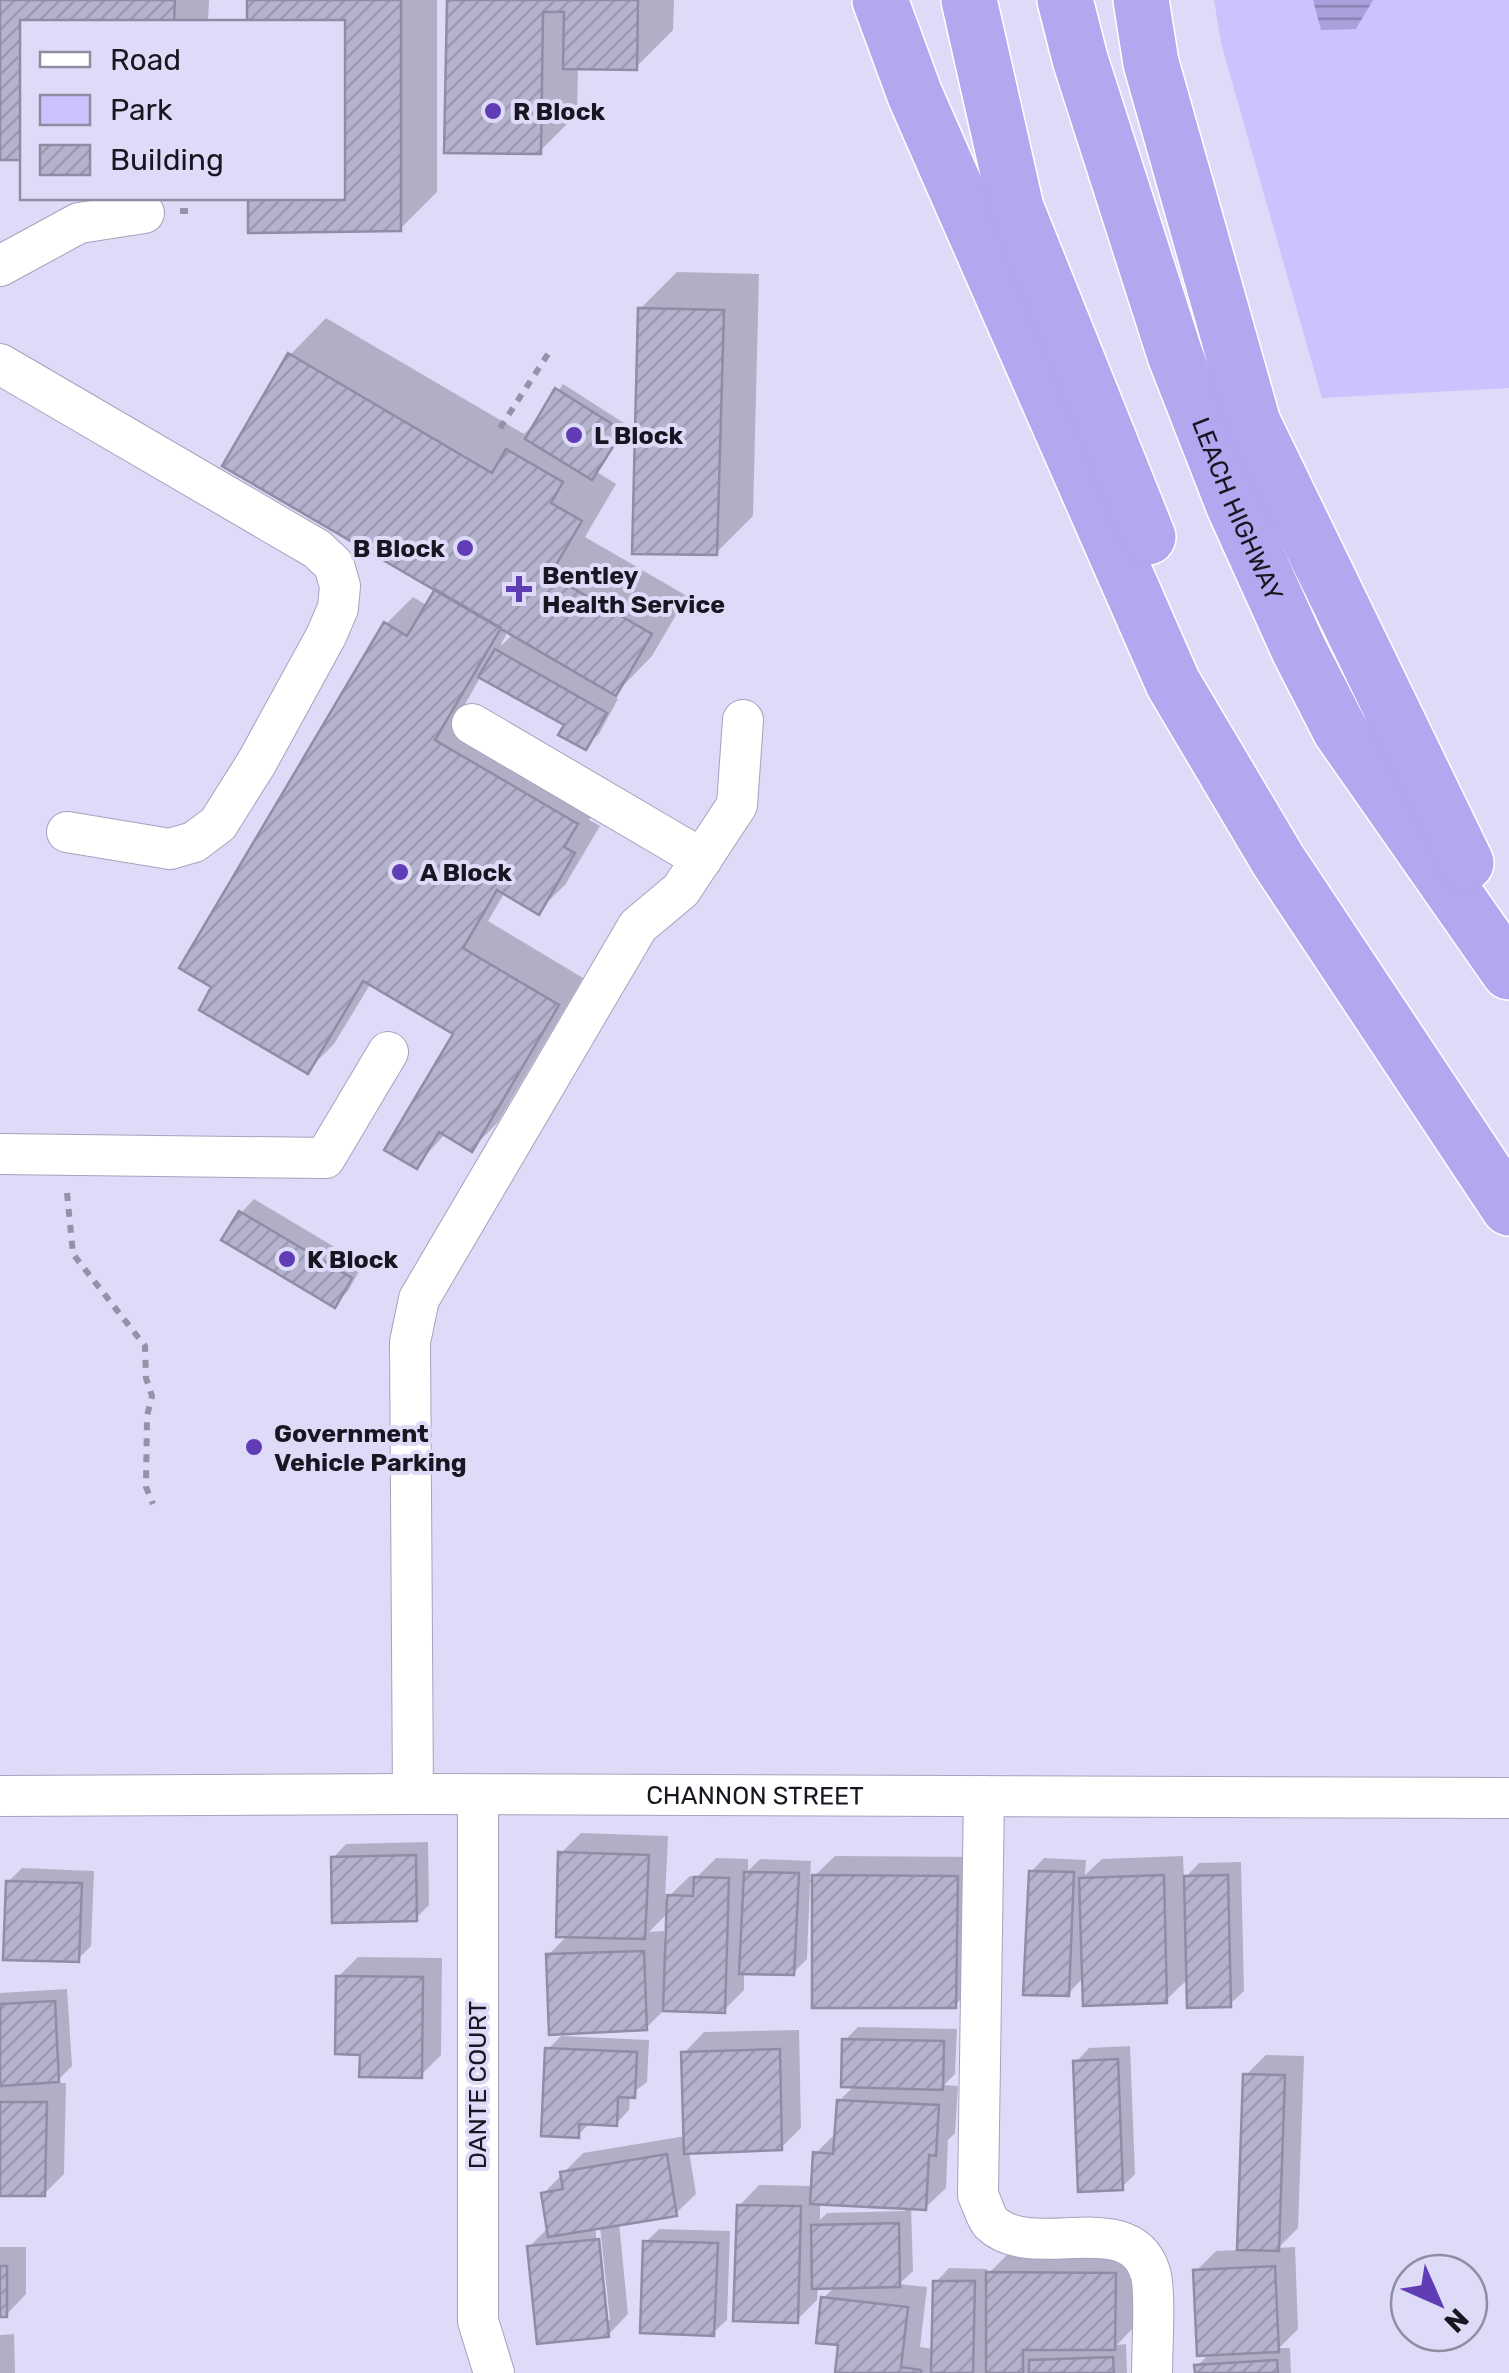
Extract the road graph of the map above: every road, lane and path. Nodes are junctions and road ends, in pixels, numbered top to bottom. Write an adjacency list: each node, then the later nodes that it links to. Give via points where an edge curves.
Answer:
1 (880, 0): 14 (highway, via 915,95 1173,683)
2 (968, 0): 14 (highway, via 1016,208)
3 (1065, 0): 16 (highway, LEACH HIGHWAY, via 1175,355 1298,650 1340,730)
4 (1141, 0): 15 (highway, via 1150,63 1252,422)
5 (144, 213): 6 (street, via 79,223)
6 (0, 266)
7 (548, 354): 9 (path)
8 (0, 364): 12 (street, via 317,549 334,565 340,586 326,636 218,824 170,849)
9 (500, 428)
10 (742, 720): 13 (street, via 737,805)
11 (472, 724): 13 (street)
12 (67, 832)
13 (702, 859): 22 (street, via 681,890 638,926 419,1299 410,1342)
14 (1278, 860): 20 (highway)
15 (1509, 953)
16 (1509, 972)
17 (388, 1052): 19 (street, via 325,1158)
18 (0, 1154): 19 (street)
19 (64, 1155): 21 (path, via 72,1254 145,1346 152,1396 146,1487)
20 (1509, 1208)
21 (153, 1504)
22 (413, 1794): 23 (street, CHANNON STREET); 24 (street, CHANNON STREET)
23 (478, 1795): 25 (street, CHANNON STREET); 27 (street, DANTE COURT, via 478,2321)
24 (0, 1796)
25 (984, 1796): 26 (street, CHANNON STREET); 28 (street, via 978,2195 989,2221 1014,2238 1113,2238 1138,2250 1151,2273)
26 (1509, 1798)
27 (494, 2373)
28 (1152, 2373)

